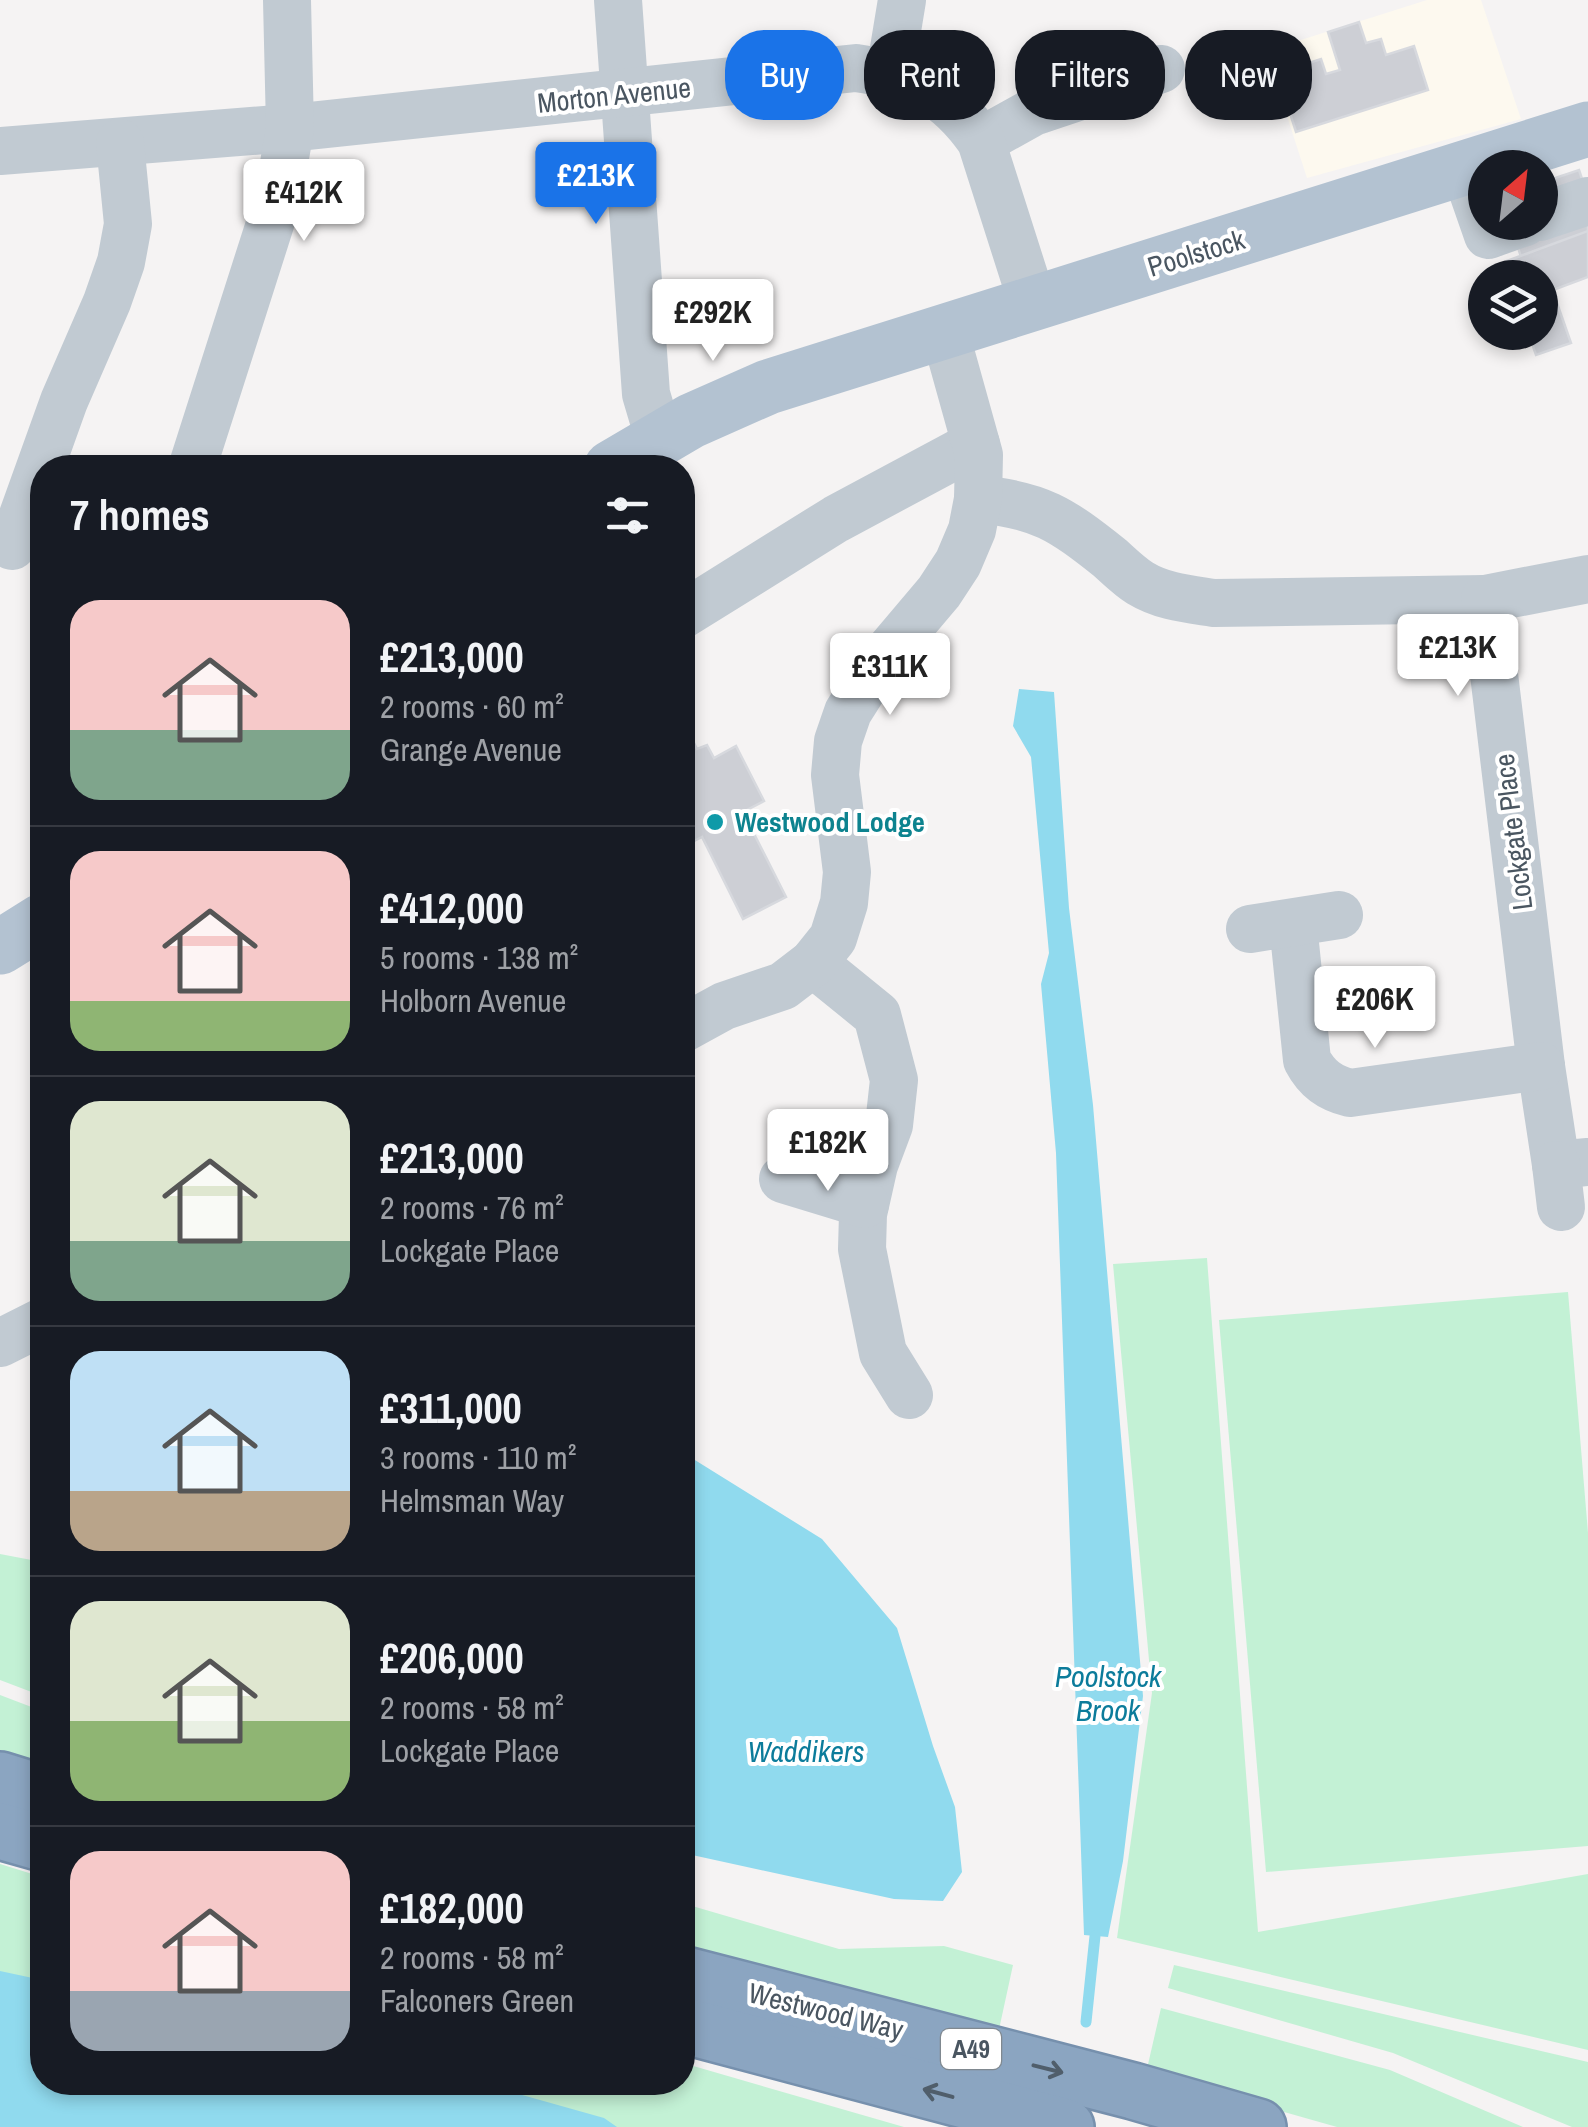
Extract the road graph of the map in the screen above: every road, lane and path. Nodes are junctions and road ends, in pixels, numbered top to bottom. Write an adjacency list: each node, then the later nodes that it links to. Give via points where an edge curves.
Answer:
1 (287, 0): 9 (street)
2 (618, 0): 6 (street)
3 (902, 0): 4 (street)
4 (897, 30)
5 (864, 69): 6 (street, Morton Avenue)
6 (626, 94): 9 (street, Morton Avenue); 20 (street, via 646,394)
7 (967, 120): 11 (street, Morton Avenue)
8 (1018, 120): 11 (street)
9 (290, 128): 12 (street, Morton Avenue); 23 (street, via 278,199)
10 (1588, 130): 14 (main road, Poolstock)
11 (982, 141): 18 (street, Morton Avenue)
12 (120, 143): 13 (street, Morton Avenue); 22 (street, via 128,224 121,262)
13 (0, 152)
14 (1466, 169): 15 (street); 18 (main road, Poolstock)
15 (1468, 175)
16 (1588, 201): 17 (street)
17 (1558, 212)
18 (1033, 304): 19 (main road, Poolstock)
19 (945, 333): 20 (main road, Poolstock, via 804,375); 21 (street)
20 (659, 438): 24 (main road, Poolstock)
21 (976, 444): 26 (street); 30 (street, via 836,519)
22 (45, 455)
23 (196, 455)
24 (631, 455)
25 (30, 496): 27 (street)
26 (978, 499): 29 (street, via 1044,512 1139,582 1170,596 1214,603); 34 (street, via 958,562 848,712 835,775 847,872 844,904 833,938)
27 (12, 546)
28 (1588, 579): 29 (street)
29 (1485, 599): 36 (street, Lockgate Place)
30 (695, 607)
31 (1339, 915): 36 (street, via 1272,926 1314,1074 1350,1094)
32 (30, 928): 33 (main road)
33 (0, 947)
34 (813, 963): 35 (street, via 783,986); 39 (street, via 877,1015 894,1080 889,1125)
35 (695, 1022)
36 (1541, 1066): 37 (street, Lockgate Place)
37 (1568, 1178)
38 (783, 1179): 39 (street)
39 (865, 1204): 42 (street, via 862,1249 875,1358)
40 (30, 1328): 41 (street)
41 (0, 1343)
42 (909, 1395)
43 (0, 1780): 44 (highway)
44 (30, 1789)
45 (0, 1831): 46 (highway)
46 (30, 1840)
47 (695, 1977): 50 (highway, Westwood Way / A49, one-way to 50)
48 (695, 2027): 49 (highway, Westwood Way / A49, one-way to 48)
49 (1066, 2127)
50 (1258, 2127)

